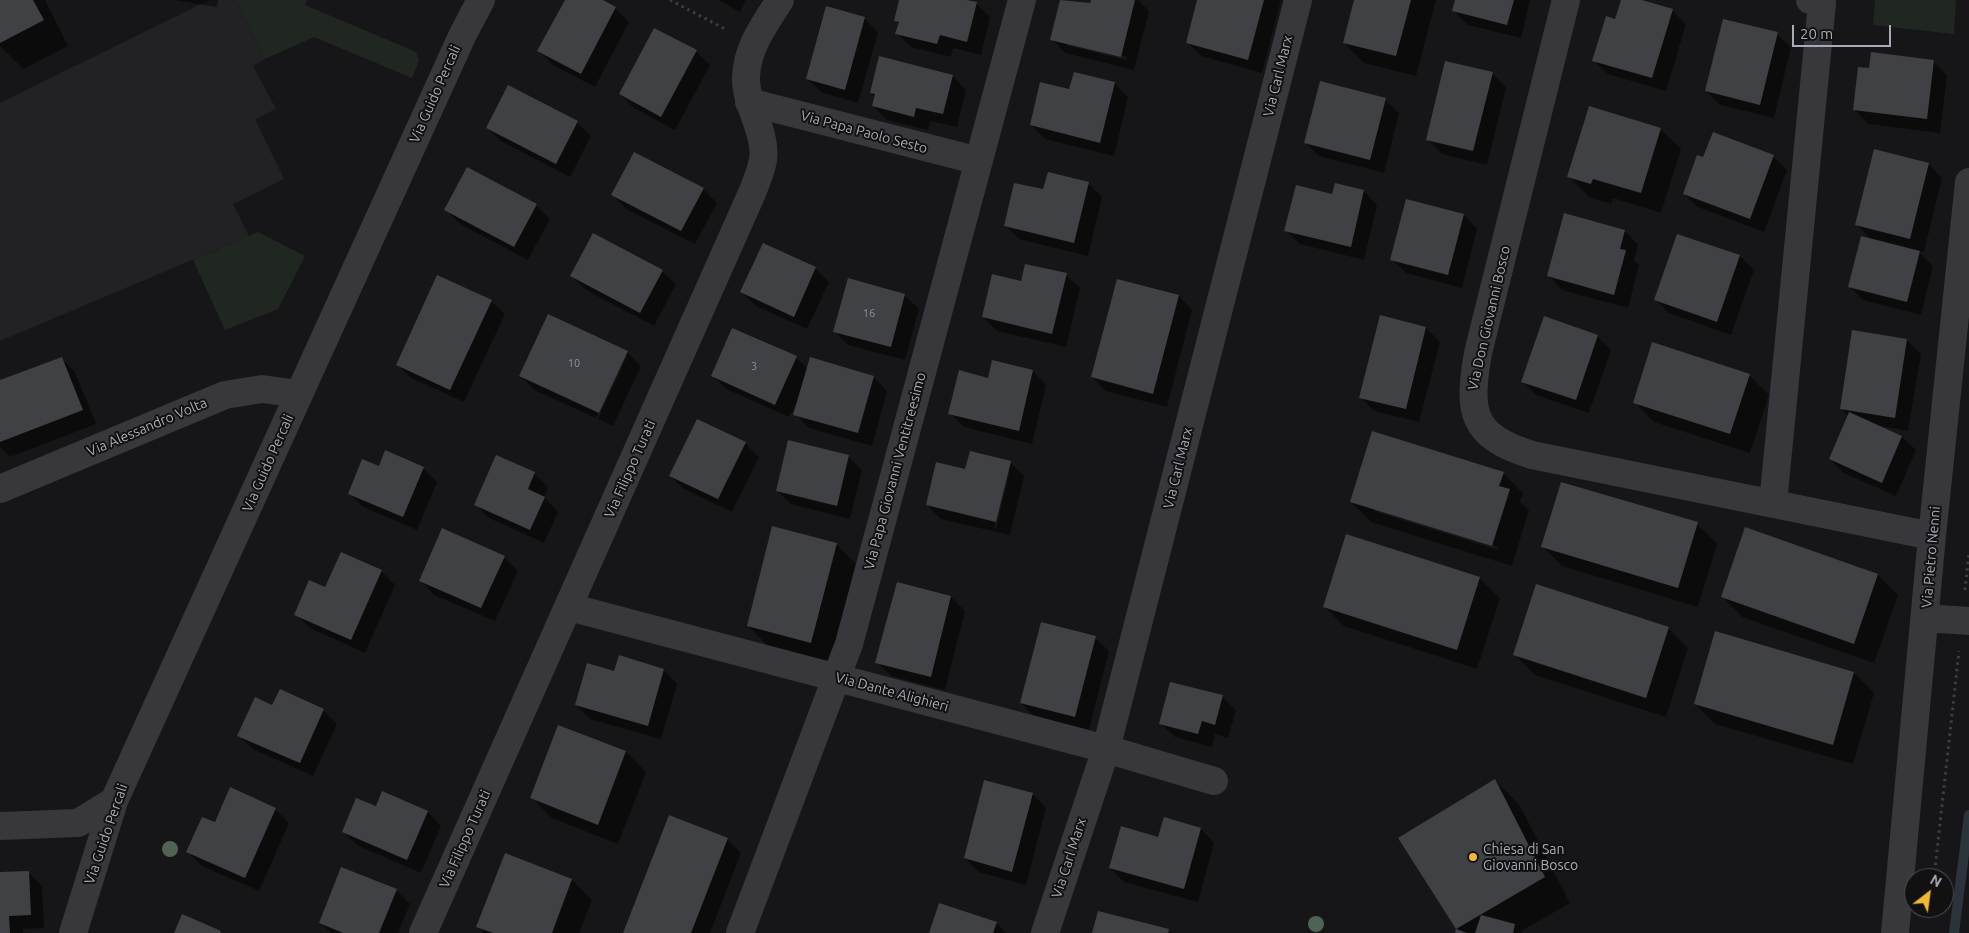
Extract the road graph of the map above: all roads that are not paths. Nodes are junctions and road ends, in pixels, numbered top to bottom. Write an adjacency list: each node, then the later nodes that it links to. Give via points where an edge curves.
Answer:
1 (481, 0): 10 (street, Via Guido Percali, via 462,34)
2 (780, 0): 7 (street, Via Filippo Turati, via 749,54 746,78)
3 (1022, 0): 8 (street, Via Papa Giovanni Ventitreesimo)
4 (1298, 0): 18 (street, Via Carl Marx)
5 (1566, 0): 12 (street, Via Don Giovanni Bosco, via 1478,353 1473,410 1488,432 1513,449)
6 (1810, 0): 12 (street, via 1822,3)
7 (749, 102): 8 (street, Via Papa Paolo Sesto); 14 (street, Via Filippo Turati, via 762,140 763,159 752,193)
8 (979, 162): 17 (street, Via Papa Giovanni Ventitreesimo, via 849,644)
9 (1969, 182): 13 (street, Via Pietro Nenni)
10 (299, 394): 11 (street, Via Alessandro Volta, via 262,389 224,394); 20 (street, Via Guido Percali)
11 (0, 489)
12 (1773, 503): 13 (street, Via Don Giovanni Bosco)
13 (1932, 536): 15 (street, Via Pietro Nenni)
14 (569, 607): 17 (street, Via Dante Alighieri); 23 (street, Via Filippo Turati)
15 (1925, 618): 16 (street); 26 (street, Via Pietro Nenni)
16 (1966, 621)
17 (837, 677): 18 (street, Via Dante Alighieri); 24 (street, Via Papa Giovanni Ventitreesimo)
18 (1106, 749): 19 (street, Via Dante Alighieri); 25 (street, Via Carl Marx)
19 (1214, 781)
20 (114, 801): 21 (street, via 78,823); 22 (street, Via Guido Percali)
21 (0, 826)
22 (73, 933)
23 (423, 933)
24 (740, 933)
25 (1045, 933)
26 (1895, 933)

